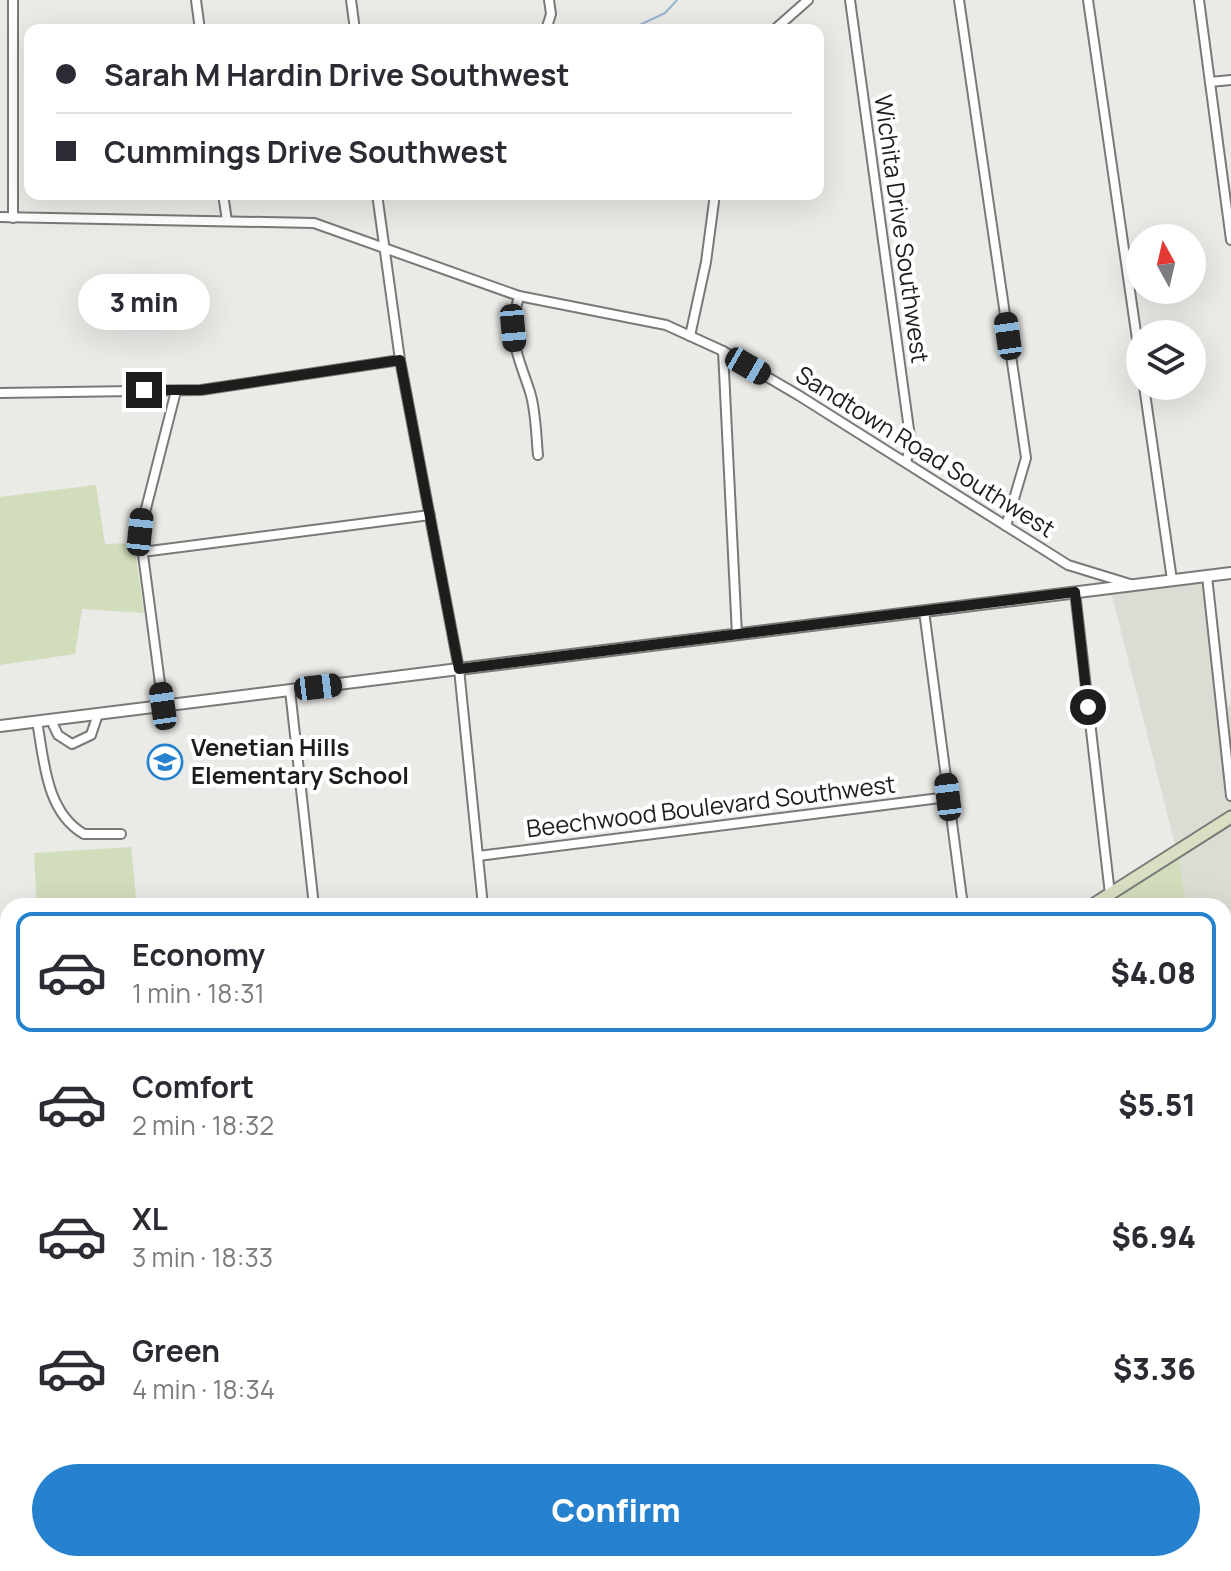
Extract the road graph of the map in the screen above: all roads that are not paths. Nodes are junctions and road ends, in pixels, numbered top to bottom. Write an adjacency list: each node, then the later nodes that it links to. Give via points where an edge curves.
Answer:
1 (13, 0): 20 (street)
2 (196, 0): 10 (street)
3 (351, 0): 11 (street)
4 (549, 0): 12 (street)
5 (808, 0): 13 (street)
6 (850, 0): 33 (street, Wichita Drive Southwest, via 911,444)
7 (959, 0): 35 (street, via 1026,458)
8 (1088, 0): 25 (street)
9 (1199, 0): 15 (street)
10 (199, 24)
11 (354, 24)
12 (548, 24)
13 (781, 24)
14 (1231, 80): 15 (street)
15 (1210, 82): 22 (street)
16 (224, 200): 21 (street)
17 (378, 200): 23 (street)
18 (714, 200): 26 (street)
19 (0, 217): 20 (street, Sandtown Road Southwest)
20 (13, 218): 21 (street, Sandtown Road Southwest)
21 (227, 221): 23 (street, Sandtown Road Southwest, via 314,223)
22 (1231, 240)
23 (384, 246): 24 (street, Sandtown Road Southwest); 28 (street)
24 (519, 296): 26 (street, Sandtown Road Southwest, via 645,319); 32 (street, via 513,318 515,354 531,395)
25 (1134, 320)
26 (690, 336): 27 (street, Sandtown Road Southwest)
27 (723, 351): 33 (street, Sandtown Road Southwest); 43 (street)
28 (400, 360): 29 (street); 34 (street)
29 (176, 391): 30 (street); 36 (street, via 142,513)
30 (0, 393)
31 (1146, 400): 39 (street)
32 (538, 455)
33 (906, 462): 35 (street, Sandtown Road Southwest)
34 (430, 515): 36 (street); 44 (street)
35 (1006, 526): 40 (street, Sandtown Road Southwest, via 1068,565)
36 (142, 552): 46 (street)
37 (1231, 573): 38 (street)
38 (1207, 576): 39 (street); 51 (street)
39 (1172, 580): 40 (street)
40 (1134, 585): 41 (street)
41 (1075, 592): 42 (street); 56 (street)
42 (924, 611): 43 (street); 52 (street)
43 (737, 635): 44 (street)
44 (459, 669): 45 (street); 55 (street)
45 (290, 690): 46 (street); 57 (street)
46 (163, 706): 47 (street)
47 (98, 714): 48 (street); 48 (street, via 91,735 72,744 58,735)
48 (51, 720): 49 (street)
49 (37, 721): 50 (street); 54 (street, via 60,813 84,834)
50 (0, 726)
51 (1231, 796)
52 (948, 797): 55 (street, Beechwood Boulevard Southwest); 59 (street)
53 (1231, 817): 56 (main road)
54 (121, 834)
55 (478, 856): 58 (street)
56 (1110, 894): 60 (main road)
57 (313, 898)
58 (482, 898)
59 (962, 898)
60 (1104, 898)

